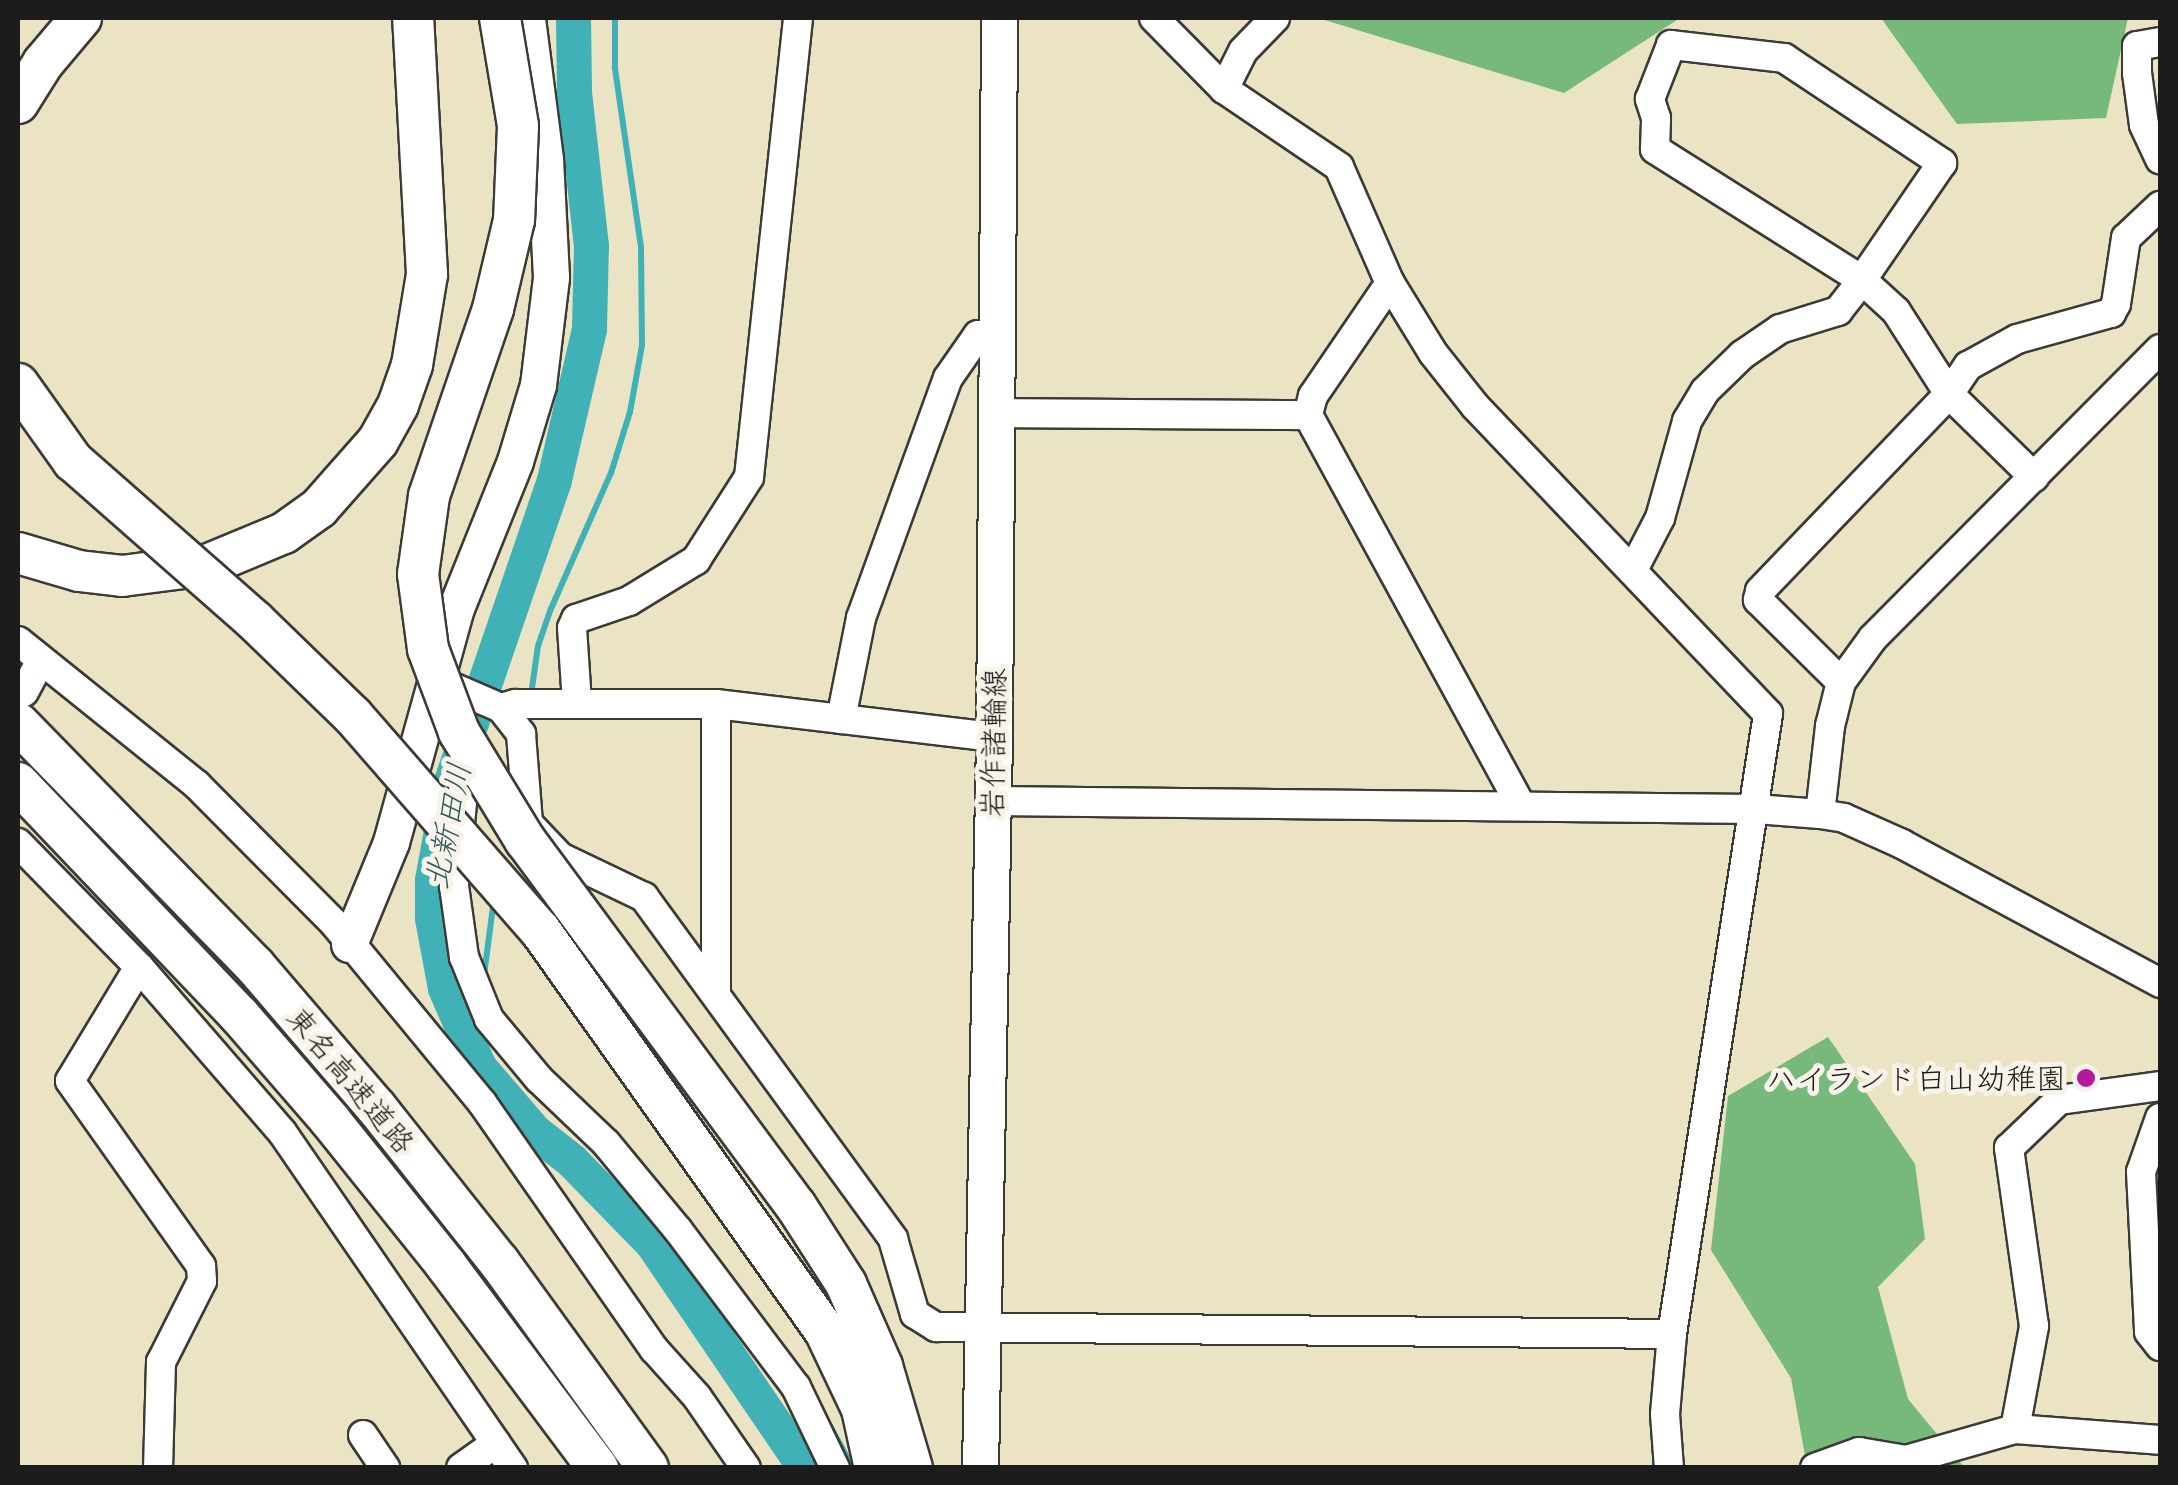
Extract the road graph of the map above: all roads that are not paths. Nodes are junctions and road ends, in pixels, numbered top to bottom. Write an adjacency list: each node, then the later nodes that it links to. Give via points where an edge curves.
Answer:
1 (81, 18): 11 (highway)
2 (413, 18): 23 (highway, via 427,274 412,365 378,441 319,508 284,533 220,560 122,576 79,572)
3 (500, 18): 63 (highway, bridge, via 518,126 514,220 493,309 429,496 418,574 428,648 459,732 525,840 830,1257 882,1366)
4 (527, 18): 27 (main road, via 544,159 548,329 515,461)
5 (798, 18): 30 (street, via 749,477 696,560 630,601 576,619)
6 (999, 18): 16 (main road, 岩作諸輪線)
7 (1154, 18): 10 (street)
8 (1274, 18): 10 (street, via 1243,51)
9 (2160, 42): 12 (street, via 2138,46 2137,73 2144,125)
10 (1224, 90): 15 (street, via 1338,167)
11 (18, 103)
12 (2160, 160)
13 (2160, 206): 19 (street, via 2126,238 2111,313 2018,340 1968,366)
14 (1862, 280): 14 (street, via 1655,149 1650,98 1671,44 1784,58 1942,163); 19 (street, via 1896,311); 24 (street, via 1838,311 1780,329 1705,390 1686,422 1660,518)
15 (1390, 284): 21 (street, via 1313,396); 24 (street, via 1475,406)
16 (998, 335): 20 (main road, 岩作諸輪線); 33 (street, via 978,335 948,378 861,618)
17 (2159, 355): 22 (street)
18 (18, 384): 62 (highway, bridge, via 73,461 353,716 540,930 825,1332 862,1409)
19 (1949, 394): 22 (street); 28 (street, via 1760,591 1758,600)
20 (996, 413): 21 (street); 34 (main road, 岩作諸輪線)
21 (1308, 414): 37 (street)
22 (2034, 477): 28 (street, via 1874,638)
23 (18, 553)
24 (1632, 570): 38 (street, via 1768,714)
25 (18, 640): 26 (street)
26 (41, 660): 32 (street); 41 (street, via 198,784)
27 (434, 679): 29 (street); 41 (main road, via 391,842)
28 (1840, 682): 39 (street)
29 (487, 702): 30 (street); 44 (street, via 521,734 528,823 560,857 644,897); 61 (street, via 454,886 464,956 489,1020 678,1230 796,1386)
30 (577, 703): 31 (street)
31 (716, 704): 33 (street); 44 (street)
32 (21, 708): 59 (highway, 東名高速道路, via 376,1107 500,1262)
33 (842, 719): 34 (street)
34 (994, 737): 36 (main road, 岩作諸輪線)
35 (18, 784): 58 (highway, 東名高速道路, via 330,1120)
36 (992, 801): 37 (street); 47 (main road, 岩作諸輪線)
37 (1521, 806): 38 (street)
38 (1756, 809): 39 (street); 48 (street)
39 (1820, 814): 43 (street, via 1902,844)
40 (18, 843): 42 (street)
41 (349, 944): 60 (street, via 483,1104)
42 (139, 968): 53 (street, via 282,1132); 54 (street, via 70,1081 201,1266 202,1281 161,1362)
43 (2160, 983)
44 (716, 992): 47 (street, via 892,1240 915,1314 936,1326)
45 (2160, 1086): 50 (street, via 2059,1100 2008,1148 2034,1326)
46 (2160, 1118): 49 (street, via 2141,1172 2149,1332)
47 (982, 1330): 48 (street); 64 (main road, 岩作諸輪線)
48 (1672, 1334): 65 (street, via 1664,1414)
49 (2160, 1346)
50 (2015, 1429): 52 (street); 66 (street, via 1906,1460 1860,1452)
51 (363, 1435): 55 (street)
52 (2160, 1440)
53 (496, 1443): 56 (street); 57 (street)
54 (158, 1468)
55 (385, 1468)
56 (461, 1468)
57 (513, 1468)
58 (598, 1468)
59 (648, 1468)
60 (746, 1468)
61 (835, 1468)
62 (875, 1468)
63 (912, 1468)
64 (980, 1468)
65 (1669, 1468)
66 (1815, 1468)

